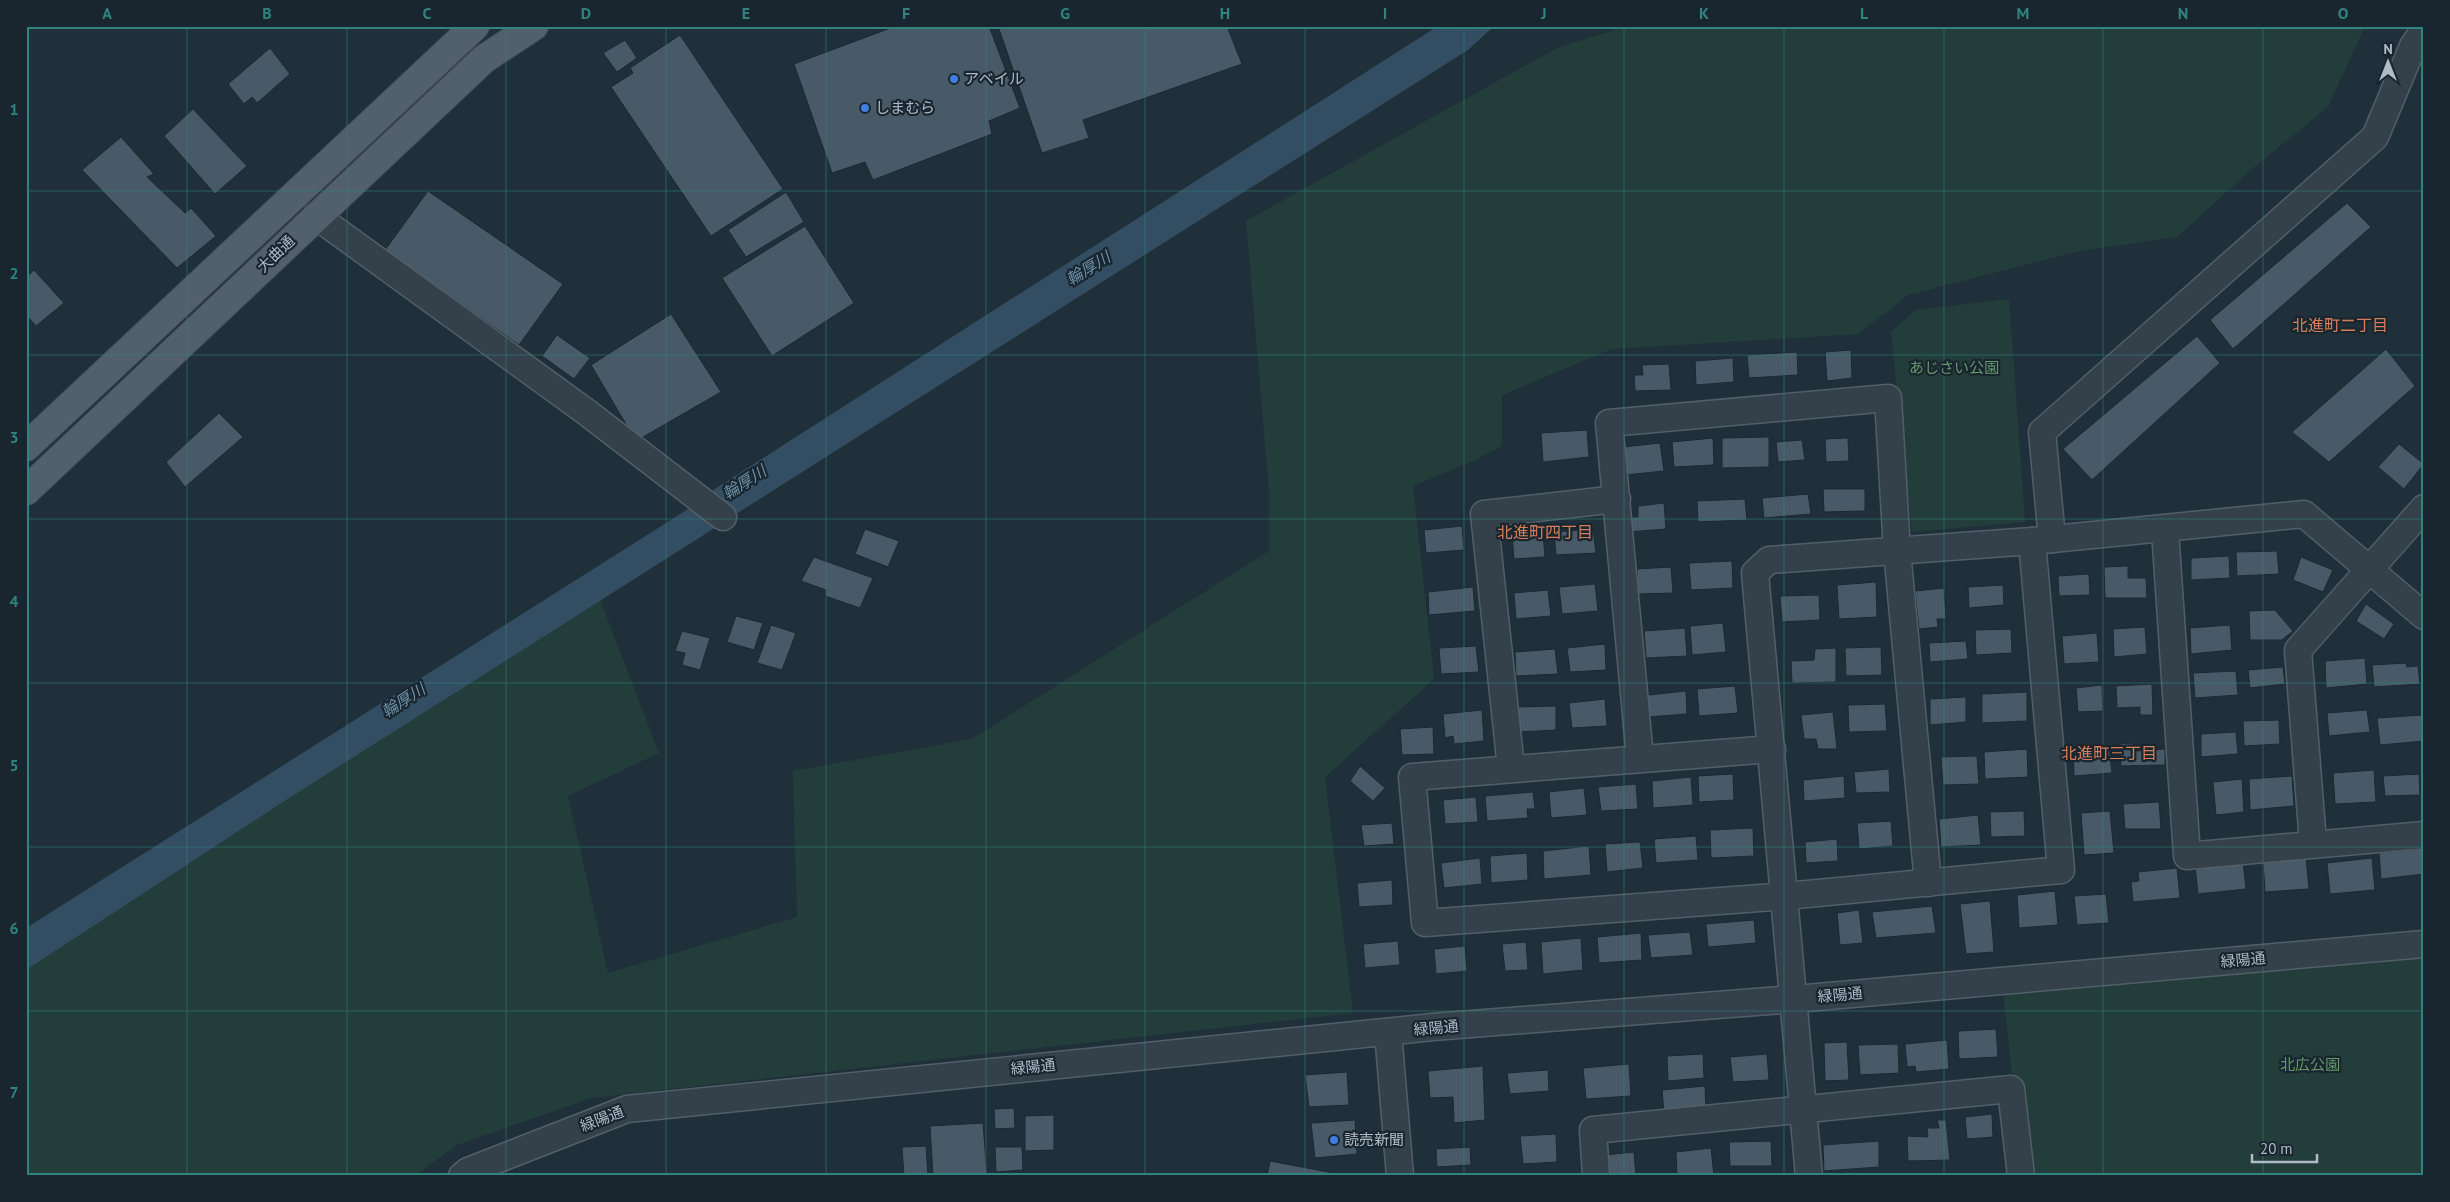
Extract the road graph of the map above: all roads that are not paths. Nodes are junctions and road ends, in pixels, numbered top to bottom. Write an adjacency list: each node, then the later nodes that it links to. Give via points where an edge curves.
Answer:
1 (475, 26): 5 (main road, 大曲通)
2 (534, 26): 4 (main road, 大曲通, via 484,59)
3 (2424, 30): 11 (street, via 2412,46 2375,137 2042,432)
4 (316, 216): 6 (main road, 大曲通); 9 (street, via 585,411)
5 (26, 447)
6 (26, 491)
7 (1617, 500): 12 (street, via 1609,423 1888,398); 16 (street); 17 (street, via 1484,514)
8 (2424, 508): 13 (street)
9 (723, 517)
10 (2165, 530): 11 (street); 13 (street, via 2304,514); 19 (street, via 2187,856)
11 (2042, 540): 12 (street); 20 (street, via 2061,870)
12 (1897, 551): 15 (street, via 1769,560 1755,573); 20 (street)
13 (2368, 569): 14 (street); 19 (street, via 2298,650)
14 (2424, 616)
15 (1772, 749): 16 (street); 21 (street)
16 (1640, 758): 17 (street)
17 (1511, 768): 21 (street, via 1412,777 1425,923)
18 (2424, 835): 19 (street)
19 (2313, 843)
20 (1928, 883): 21 (street)
21 (1786, 896): 23 (street)
22 (2424, 944): 23 (street, 緑陽通)
23 (1795, 999): 24 (street, 緑陽通); 25 (street)
24 (1388, 1032): 26 (street, 緑陽通, via 627,1109); 27 (street)
25 (1803, 1110): 28 (street, via 1593,1130); 29 (street); 30 (street, via 2011,1088)
26 (462, 1176)
27 (1400, 1176)
28 (1596, 1176)
29 (1809, 1176)
30 (2021, 1176)

